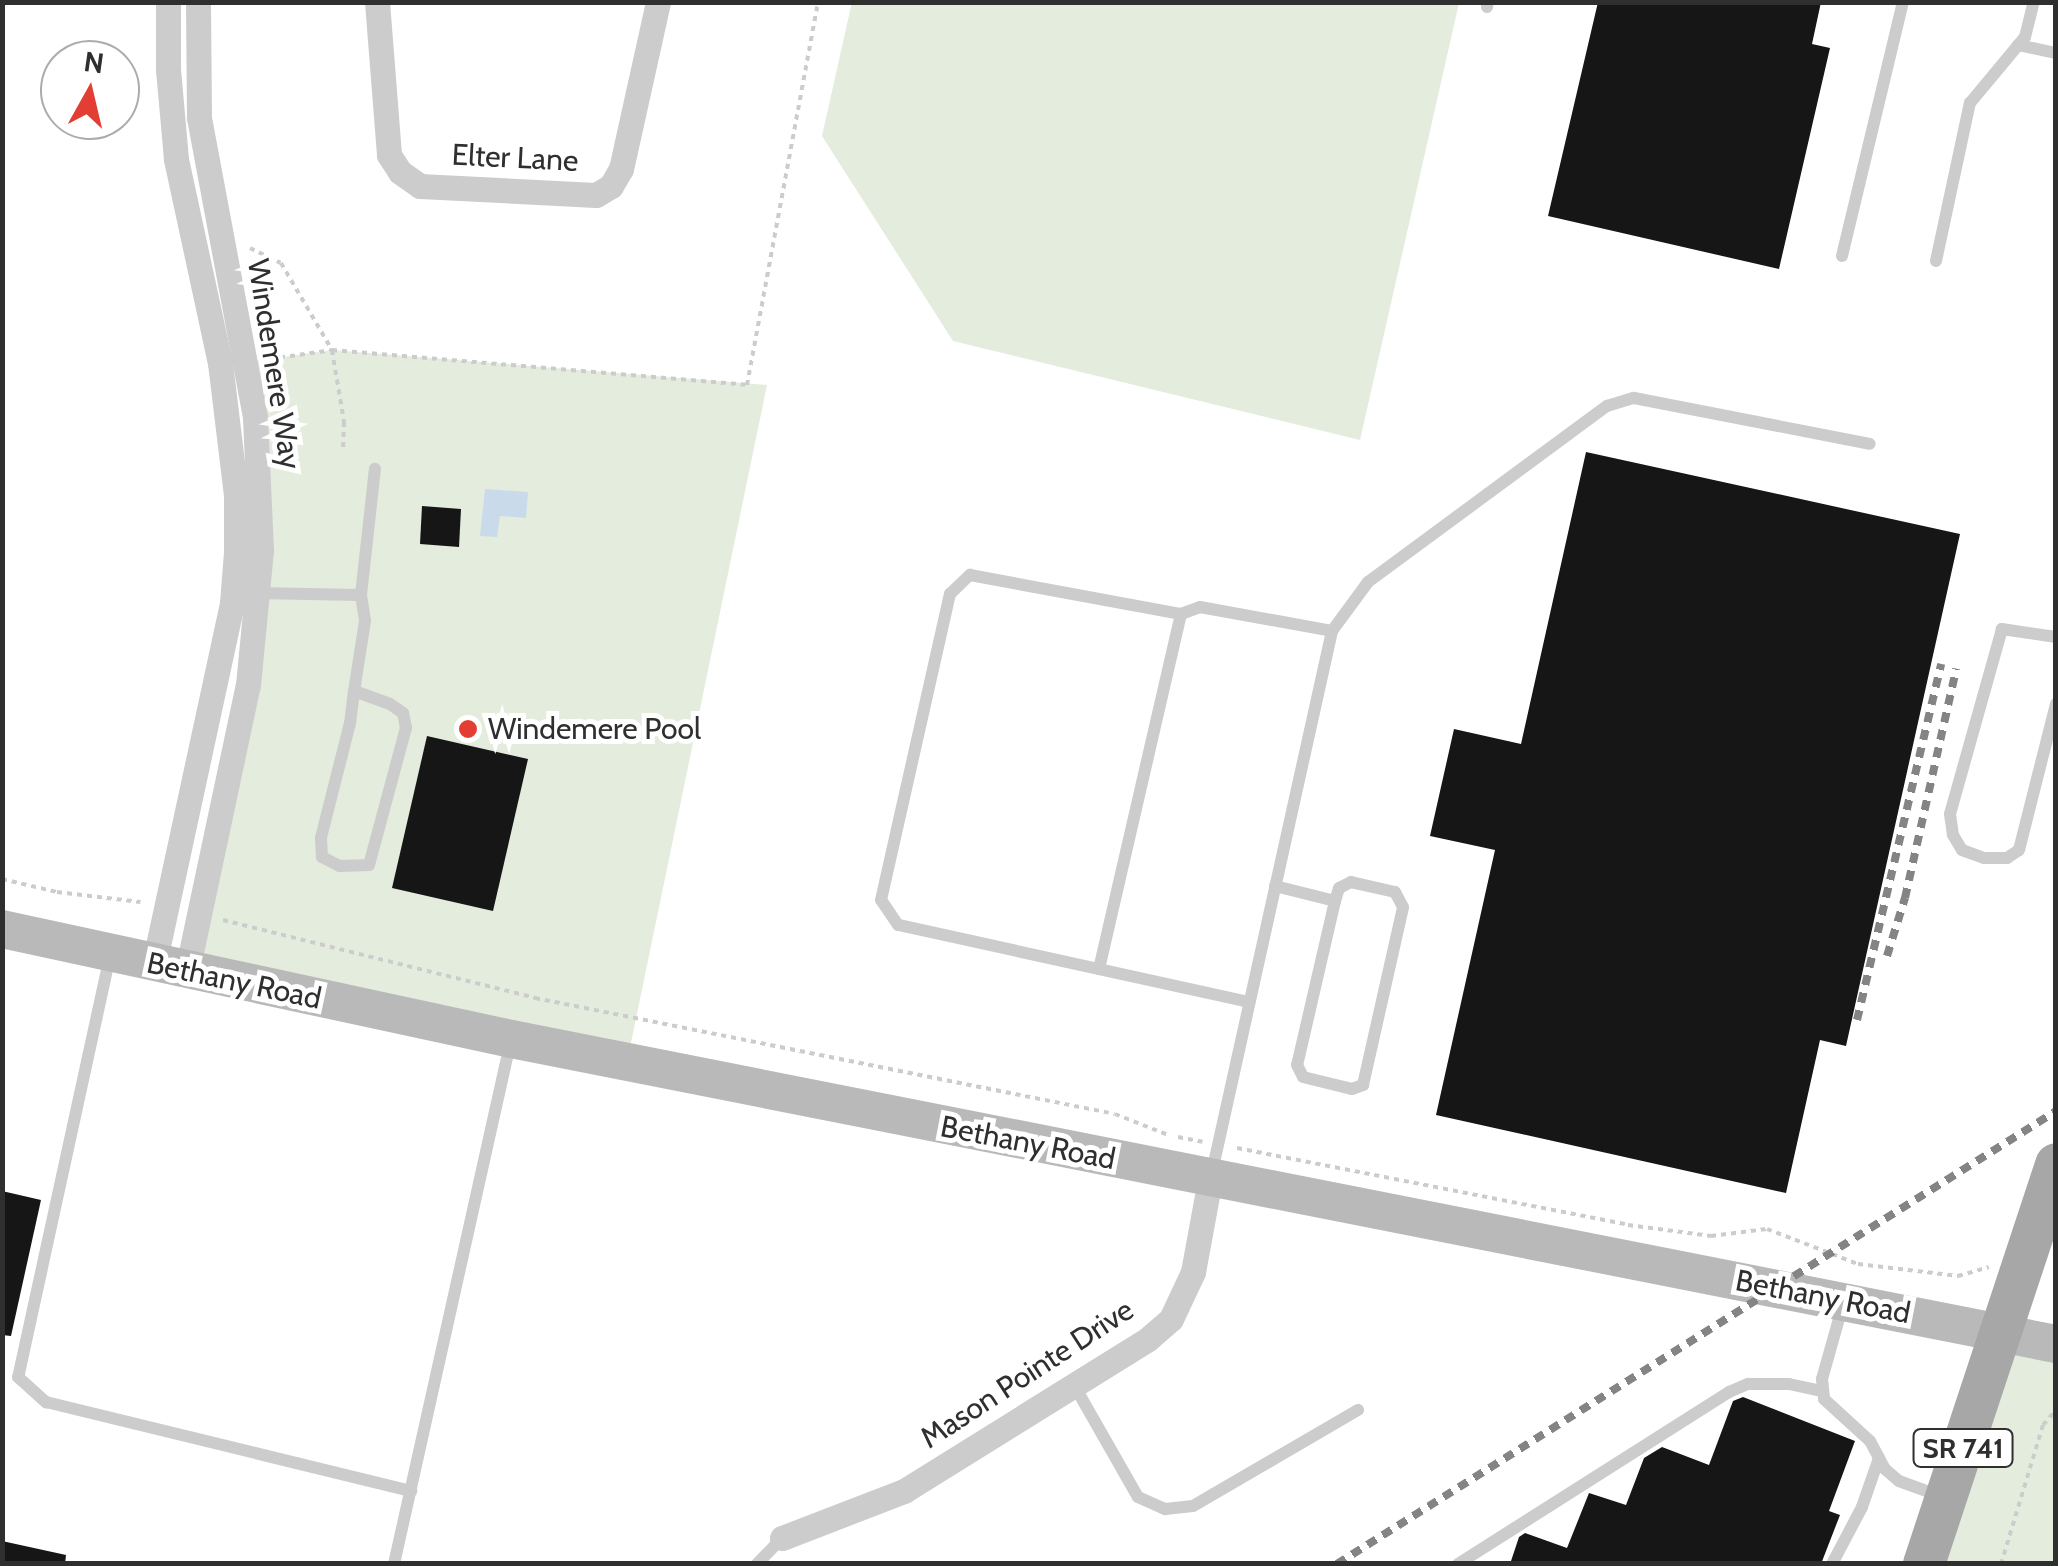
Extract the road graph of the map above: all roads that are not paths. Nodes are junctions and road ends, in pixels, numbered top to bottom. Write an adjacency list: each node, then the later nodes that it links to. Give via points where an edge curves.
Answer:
1 (168, 2): 13 (street, Windemere Way, via 176,158 230,430)
2 (198, 2): 13 (street, Windemere Way, via 200,117 246,362 260,488)
3 (377, 2): 4 (street, Elter Lane, via 388,156 400,172 420,186 596,195 620,169)
4 (658, 2)
5 (1903, 2): 9 (lane)
6 (2034, 2): 7 (lane)
7 (2018, 46): 8 (lane); 10 (lane, via 1970,103)
8 (2056, 53)
9 (1842, 256)
10 (1936, 261)
11 (1870, 444): 16 (lane, via 1634,398 1607,406 1368,582)
12 (376, 469): 14 (lane)
13 (245, 592): 14 (lane); 24 (street, Windemere Way); 24 (street, Windemere Way, via 232,773)
14 (361, 595): 18 (lane, via 365,620)
15 (1181, 614): 16 (lane, via 1200,606); 25 (lane); 25 (lane, via 970,575 950,594 881,900 898,924)
16 (1332, 631): 20 (lane)
17 (2056, 637): 19 (lane, via 2002,629 1950,814 1962,850 2007,858 2019,850)
18 (354, 691): 18 (lane, via 321,838 322,857 340,866 369,864 406,728 390,704)
19 (2056, 704)
20 (1276, 886): 21 (lane); 26 (lane)
21 (1336, 901): 21 (lane, via 1297,1065 1303,1077 1352,1089 1364,1085 1403,908 1395,892 1351,882)
22 (2, 929): 23 (main road, Bethany Road)
23 (111, 954): 24 (main road, Bethany Road); 37 (lane, via 18,1377 46,1402)
24 (170, 968): 27 (main road, Bethany Road)
25 (1100, 969): 26 (lane)
26 (1250, 1002): 28 (lane)
27 (511, 1039): 28 (main road, Bethany Road); 37 (lane)
28 (1214, 1162): 30 (main road, Bethany Road); 33 (street, Mason Pointe Drive, via 1194,1272 1171,1319)
29 (2056, 1164): 31 (main road, SR 741)
30 (1844, 1301): 31 (main road, Bethany Road); 34 (lane)
31 (2002, 1333): 32 (main road, Bethany Road); 38 (main road, SR 741)
32 (2056, 1344)
33 (1074, 1385): 35 (lane, via 1138,1497 1165,1509 1193,1506); 39 (street, Mason Pointe Drive, via 904,1491)
34 (1823, 1392): 36 (lane); 42 (lane, via 1790,1384 1748,1384 1729,1392)
35 (1358, 1410)
36 (1879, 1458): 38 (lane, via 1899,1481); 43 (lane)
37 (411, 1491): 40 (lane)
38 (1946, 1499): 44 (main road, SR 741)
39 (782, 1538): 41 (lane)
40 (394, 1564)
41 (757, 1564)
42 (1458, 1564)
43 (1832, 1564)
44 (1924, 1564)

